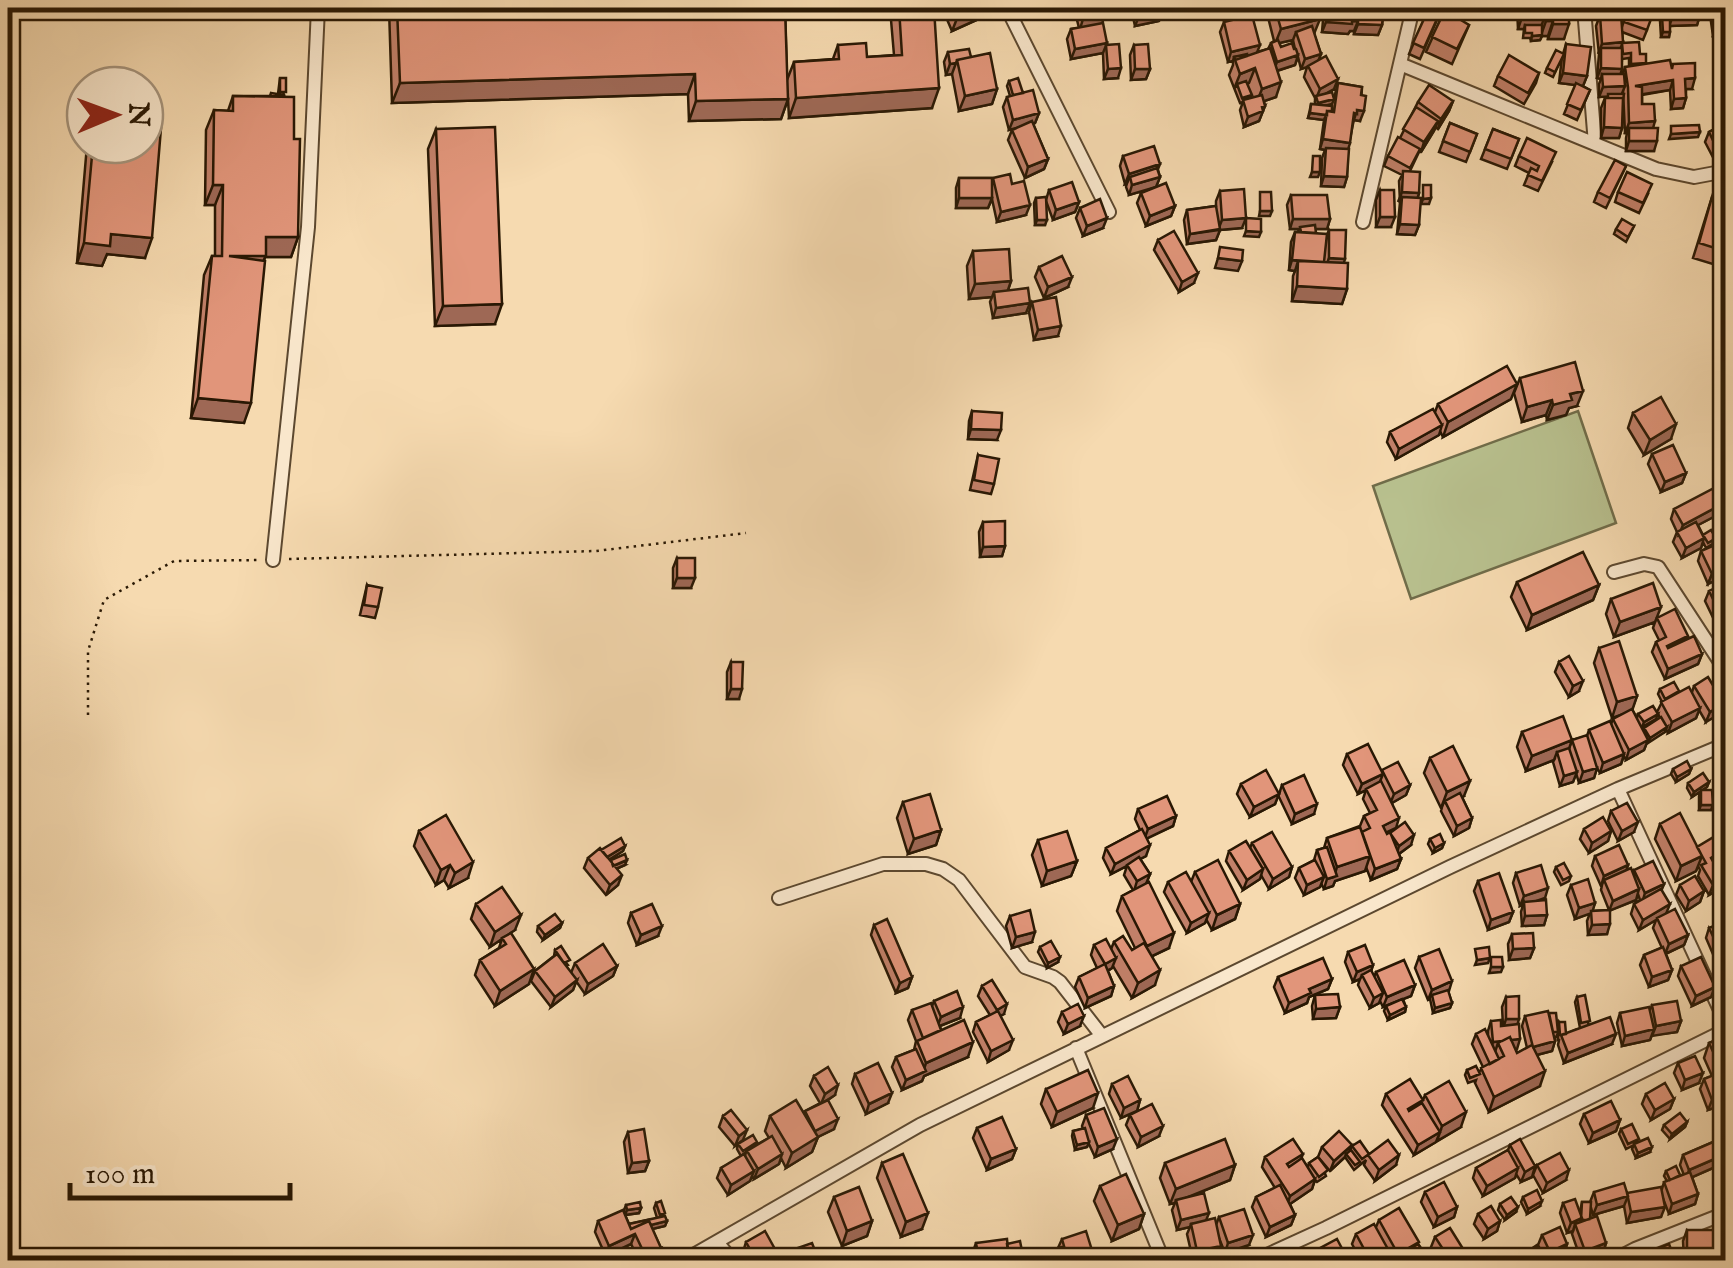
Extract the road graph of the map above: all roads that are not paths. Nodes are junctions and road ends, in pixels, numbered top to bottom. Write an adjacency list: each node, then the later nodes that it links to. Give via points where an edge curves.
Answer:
1 (318, 8): 10 (street, via 308,227)
2 (1006, 8): 8 (street)
3 (1414, 8): 5 (street)
4 (1584, 8): 6 (street)
5 (1400, 64): 6 (street); 9 (street)
6 (1595, 144): 7 (street, via 1694,178)
7 (1726, 171)
8 (1109, 212)
9 (1363, 222)
10 (273, 560)
11 (1614, 572): 12 (street, via 1644,564 1658,568)
12 (1726, 671)
13 (1726, 744): 14 (street)
14 (1618, 789): 16 (street); 17 (street)
15 (778, 898): 17 (street, via 883,864 943,868 1025,966 1060,982)
16 (1726, 1026): 24 (street)
17 (1102, 1036): 18 (street)
18 (1076, 1048): 20 (street, via 920,1125); 23 (street)
19 (1726, 1213): 25 (street)
20 (717, 1242): 21 (street); 22 (street)
21 (685, 1260)
22 (732, 1260)
23 (1162, 1260)
24 (1256, 1260)
25 (1614, 1260)

